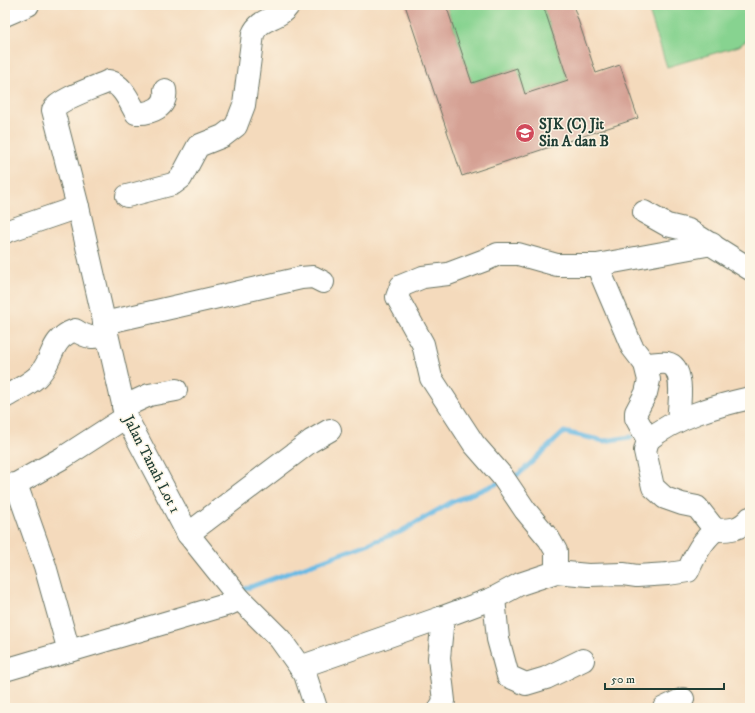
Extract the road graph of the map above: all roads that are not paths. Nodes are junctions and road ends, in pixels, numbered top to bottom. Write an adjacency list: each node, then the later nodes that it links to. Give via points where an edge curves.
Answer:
1 (28, 5): 3 (street)
2 (289, 5): 5 (street, via 284,12 257,26 253,34 244,105 236,126 223,136 198,146 181,178 173,184)
3 (5, 15)
4 (165, 90): 6 (street, Jalan Tanah Lot 1, via 163,104 142,113 136,113 123,91 109,81 55,107 53,110)
5 (127, 196)
6 (78, 207): 8 (street); 13 (street, Jalan Tanah Lot 1)
7 (644, 212): 9 (street, via 667,225 688,230)
8 (5, 232)
9 (712, 244): 10 (street); 11 (street)
10 (597, 265): 14 (street, via 632,347); 26 (street, via 556,265 518,254 498,254 448,274 423,277 401,286 397,297 423,344 431,378 474,444 502,476 549,539 556,551)
11 (750, 269)
12 (323, 282): 13 (street, via 313,277 302,278)
13 (106, 329): 16 (street, via 95,338 84,336 76,330 65,334 58,340 37,377); 18 (street, Jalan Tanah Lot 1)
14 (645, 364): 19 (street, via 667,363 676,370 680,391); 21 (street, via 649,380 636,418)
15 (176, 390): 18 (street, via 149,394)
16 (5, 397)
17 (750, 398): 19 (street)
18 (124, 412): 22 (street, via 64,457); 25 (street, Jalan Tanah Lot 1)
19 (678, 421): 21 (street, via 661,429)
20 (330, 430): 25 (street, via 311,441)
21 (648, 440): 24 (street, via 645,451 653,487 665,498 697,507)
22 (10, 484): 30 (street, via 45,566)
23 (750, 518): 24 (street, via 733,530)
24 (715, 530): 26 (street, via 707,536 688,571 637,576)
25 (188, 534): 28 (street, Jalan Tanah Lot 1)
26 (556, 572): 27 (street, via 520,584)
27 (494, 598): 29 (street); 31 (street, via 498,639 508,676 526,684 546,678)
28 (240, 599): 30 (street); 32 (street, Jalan Tanah Lot 1, via 280,639)
29 (443, 617): 32 (street); 35 (street, via 439,658 444,702)
30 (69, 651): 33 (street)
31 (583, 660)
32 (300, 667): 34 (street, Jalan Tanah Lot 1, via 305,674)
33 (5, 670)
34 (316, 708)
35 (440, 708)

